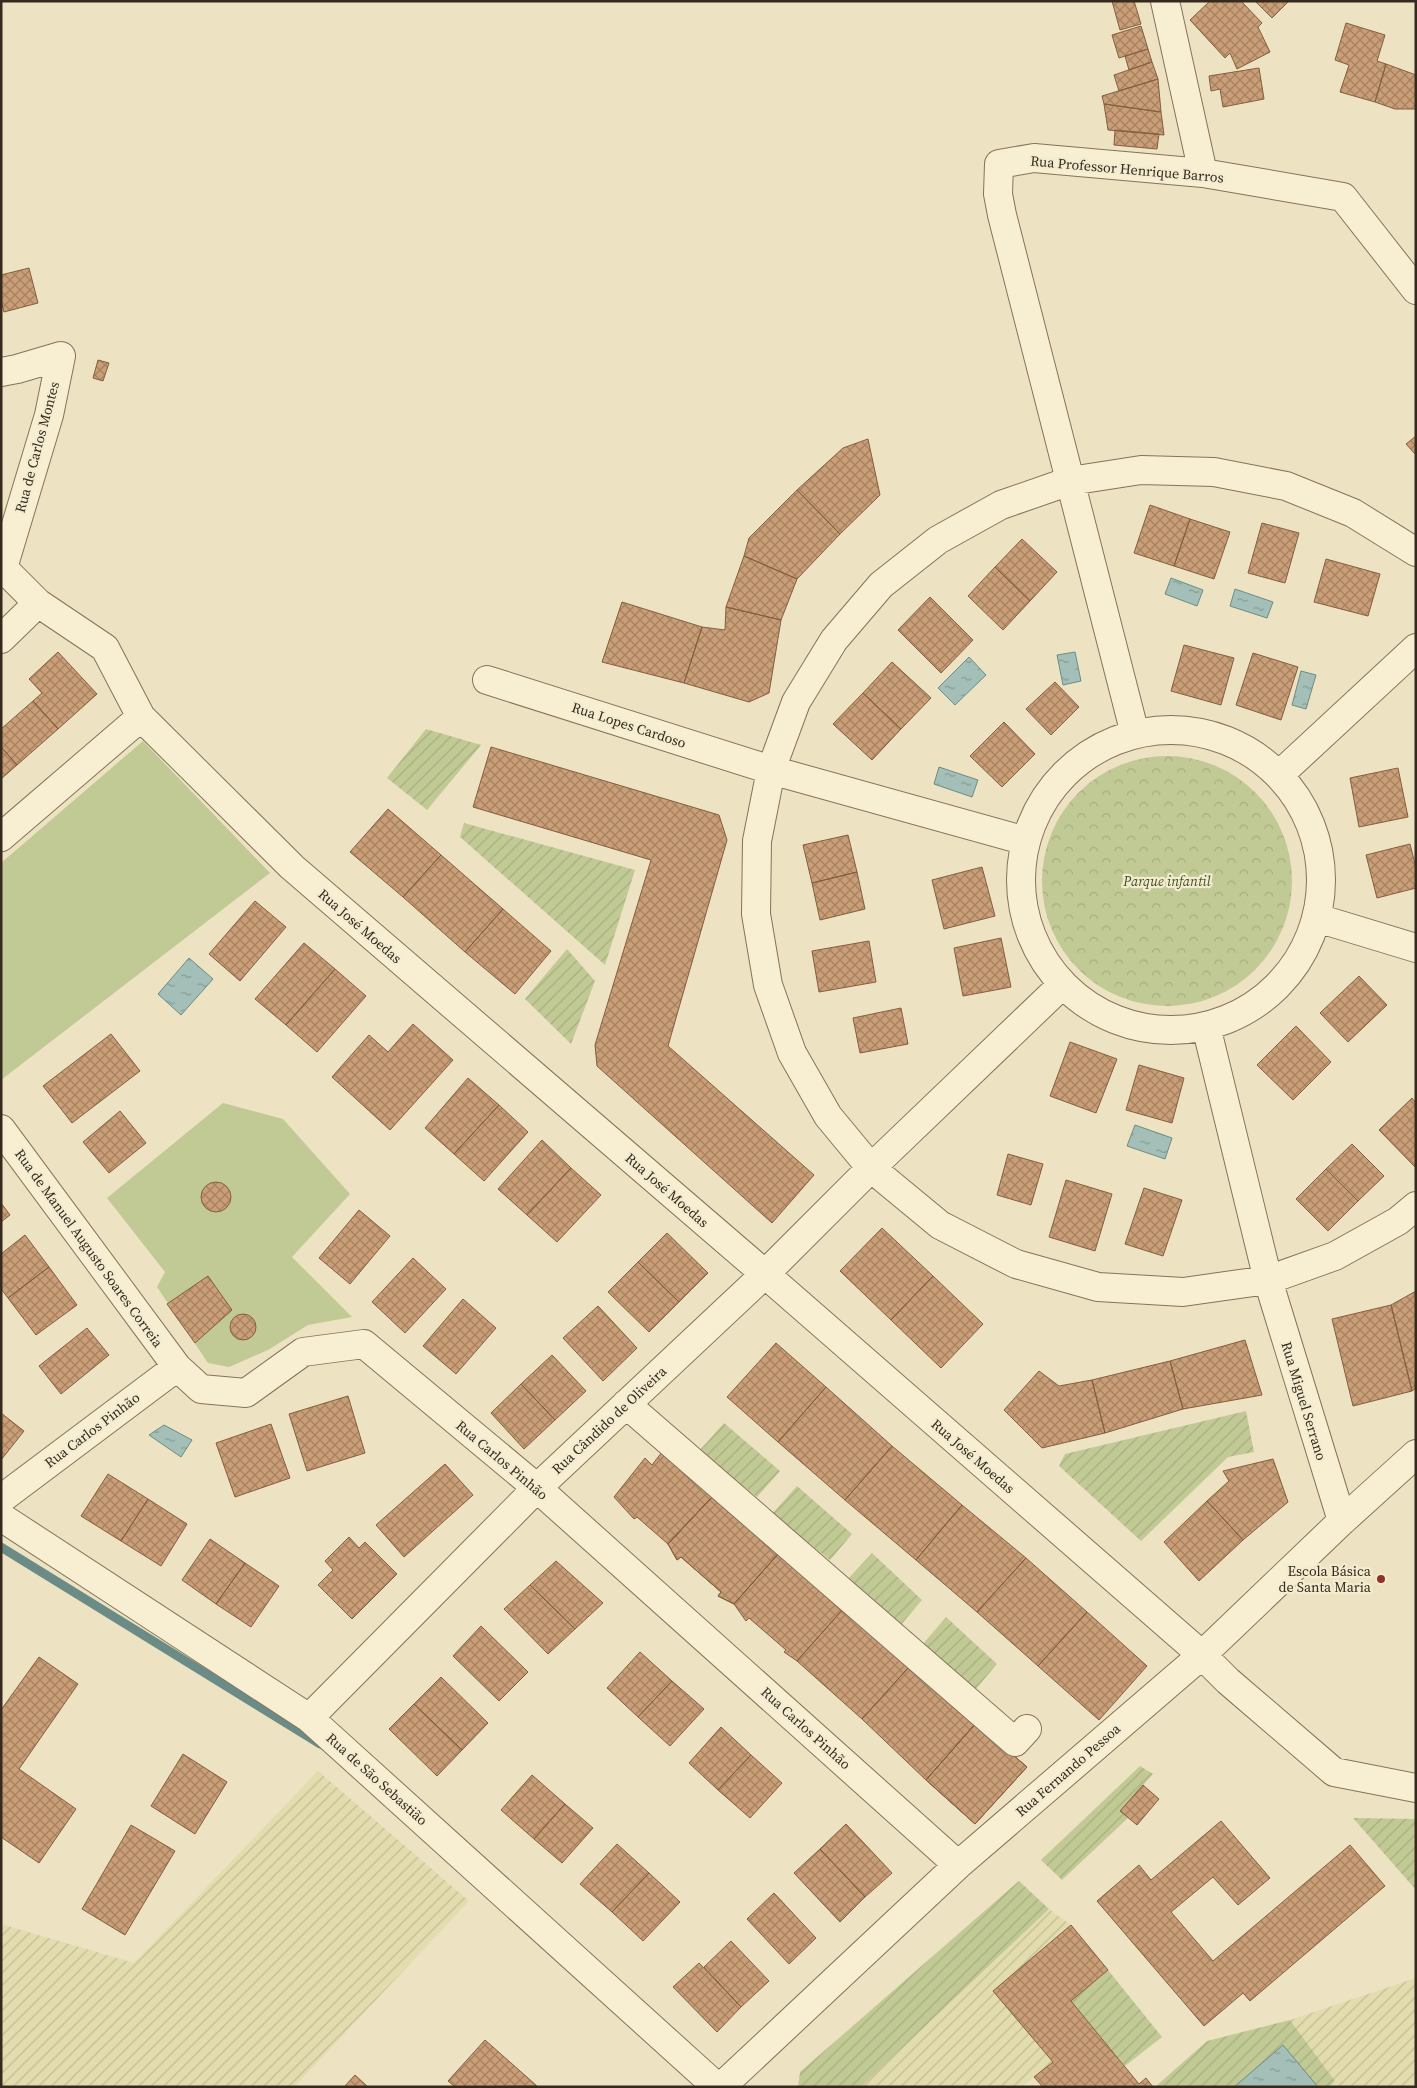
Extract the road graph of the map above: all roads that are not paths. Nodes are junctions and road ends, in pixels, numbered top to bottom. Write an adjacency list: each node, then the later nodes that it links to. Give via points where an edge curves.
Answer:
1 (1164, 1): 2 (street)
2 (1203, 173): 3 (street, Rua Professor Henrique Barros, via 1343,197); 5 (street, Rua Professor Henrique Barros, via 1034,158 998,164 1002,215)
3 (1416, 290)
4 (1, 372): 7 (street, Rua de Carlos Montes, via 61,356 49,415)
5 (1070, 481): 6 (street, via 1142,470 1214,472 1286,486 1353,513); 13 (street); 14 (street, via 1001,505 938,540 881,585 834,640 796,702)
6 (1416, 552)
7 (2, 568): 8 (street, Rua José Moedas)
8 (38, 603): 9 (street); 12 (street, Rua José Moedas, via 105,648)
9 (1, 640)
10 (1416, 648): 15 (street)
11 (487, 680): 14 (street, Rua Lopes Cardoso)
12 (141, 717): 16 (street); 25 (street, Rua José Moedas, via 292,867)
13 (1136, 734): 15 (street, via 1166,730 1197,732 1227,740); 17 (street, via 1105,746 1078,762 1061,779 1038,812)
14 (771, 770): 17 (street, Rua Lopes Cardoso); 23 (street, via 757,841 756,914 768,985 797,1061 828,1116)
15 (1279, 775): 18 (street, via 1302,806 1320,857 1322,888)
16 (1, 837)
17 (1026, 841): 20 (street, via 1022,872 1023,904 1032,935 1046,963)
18 (1317, 918): 19 (street); 21 (street, via 1305,949 1276,987 1237,1015)
19 (1416, 948)
20 (1063, 984): 21 (street, via 1090,1006 1117,1020 1146,1028 1176,1030); 23 (street, Rua Cândido de Oliveira)
21 (1206, 1026): 26 (street, Rua Miguel Serrano)
22 (1, 1129): 27 (street, Rua de Manuel Augusto Soares Correia)
23 (871, 1168): 25 (street, Rua Cândido de Oliveira); 26 (street, via 940,1225 1016,1264 1098,1287 1145,1290 1183,1292)
24 (1416, 1206): 26 (street, via 1398,1221 1335,1256)
25 (765, 1274): 28 (street, Rua Cândido de Oliveira); 34 (street, Rua José Moedas)
26 (1268, 1280): 33 (street, Rua Miguel Serrano)
27 (177, 1367): 30 (street, Rua Carlos Pinhão, via 201,1389 246,1392 303,1352 364,1344); 31 (street, Rua Carlos Pinhão)
28 (626, 1404): 30 (street, Rua Cândido de Oliveira); 36 (street, via 1014,1742)
29 (1416, 1454): 33 (street, Rua Fernando Pessoa)
30 (537, 1488): 35 (street, Rua Cândido de Oliveira); 38 (street, Rua Carlos Pinhão)
31 (1, 1500)
32 (1, 1517): 35 (street, Rua de São Sebastião)
33 (1342, 1521): 34 (street, Rua Fernando Pessoa)
34 (1202, 1655): 37 (street, Rua José Moedas, via 1334,1772); 38 (street, Rua Fernando Pessoa)
35 (309, 1718): 39 (street, Rua de São Sebastião)
36 (1027, 1729)
37 (1416, 1788)
38 (958, 1865): 39 (street, Rua Fernando Pessoa)
39 (719, 2087)

